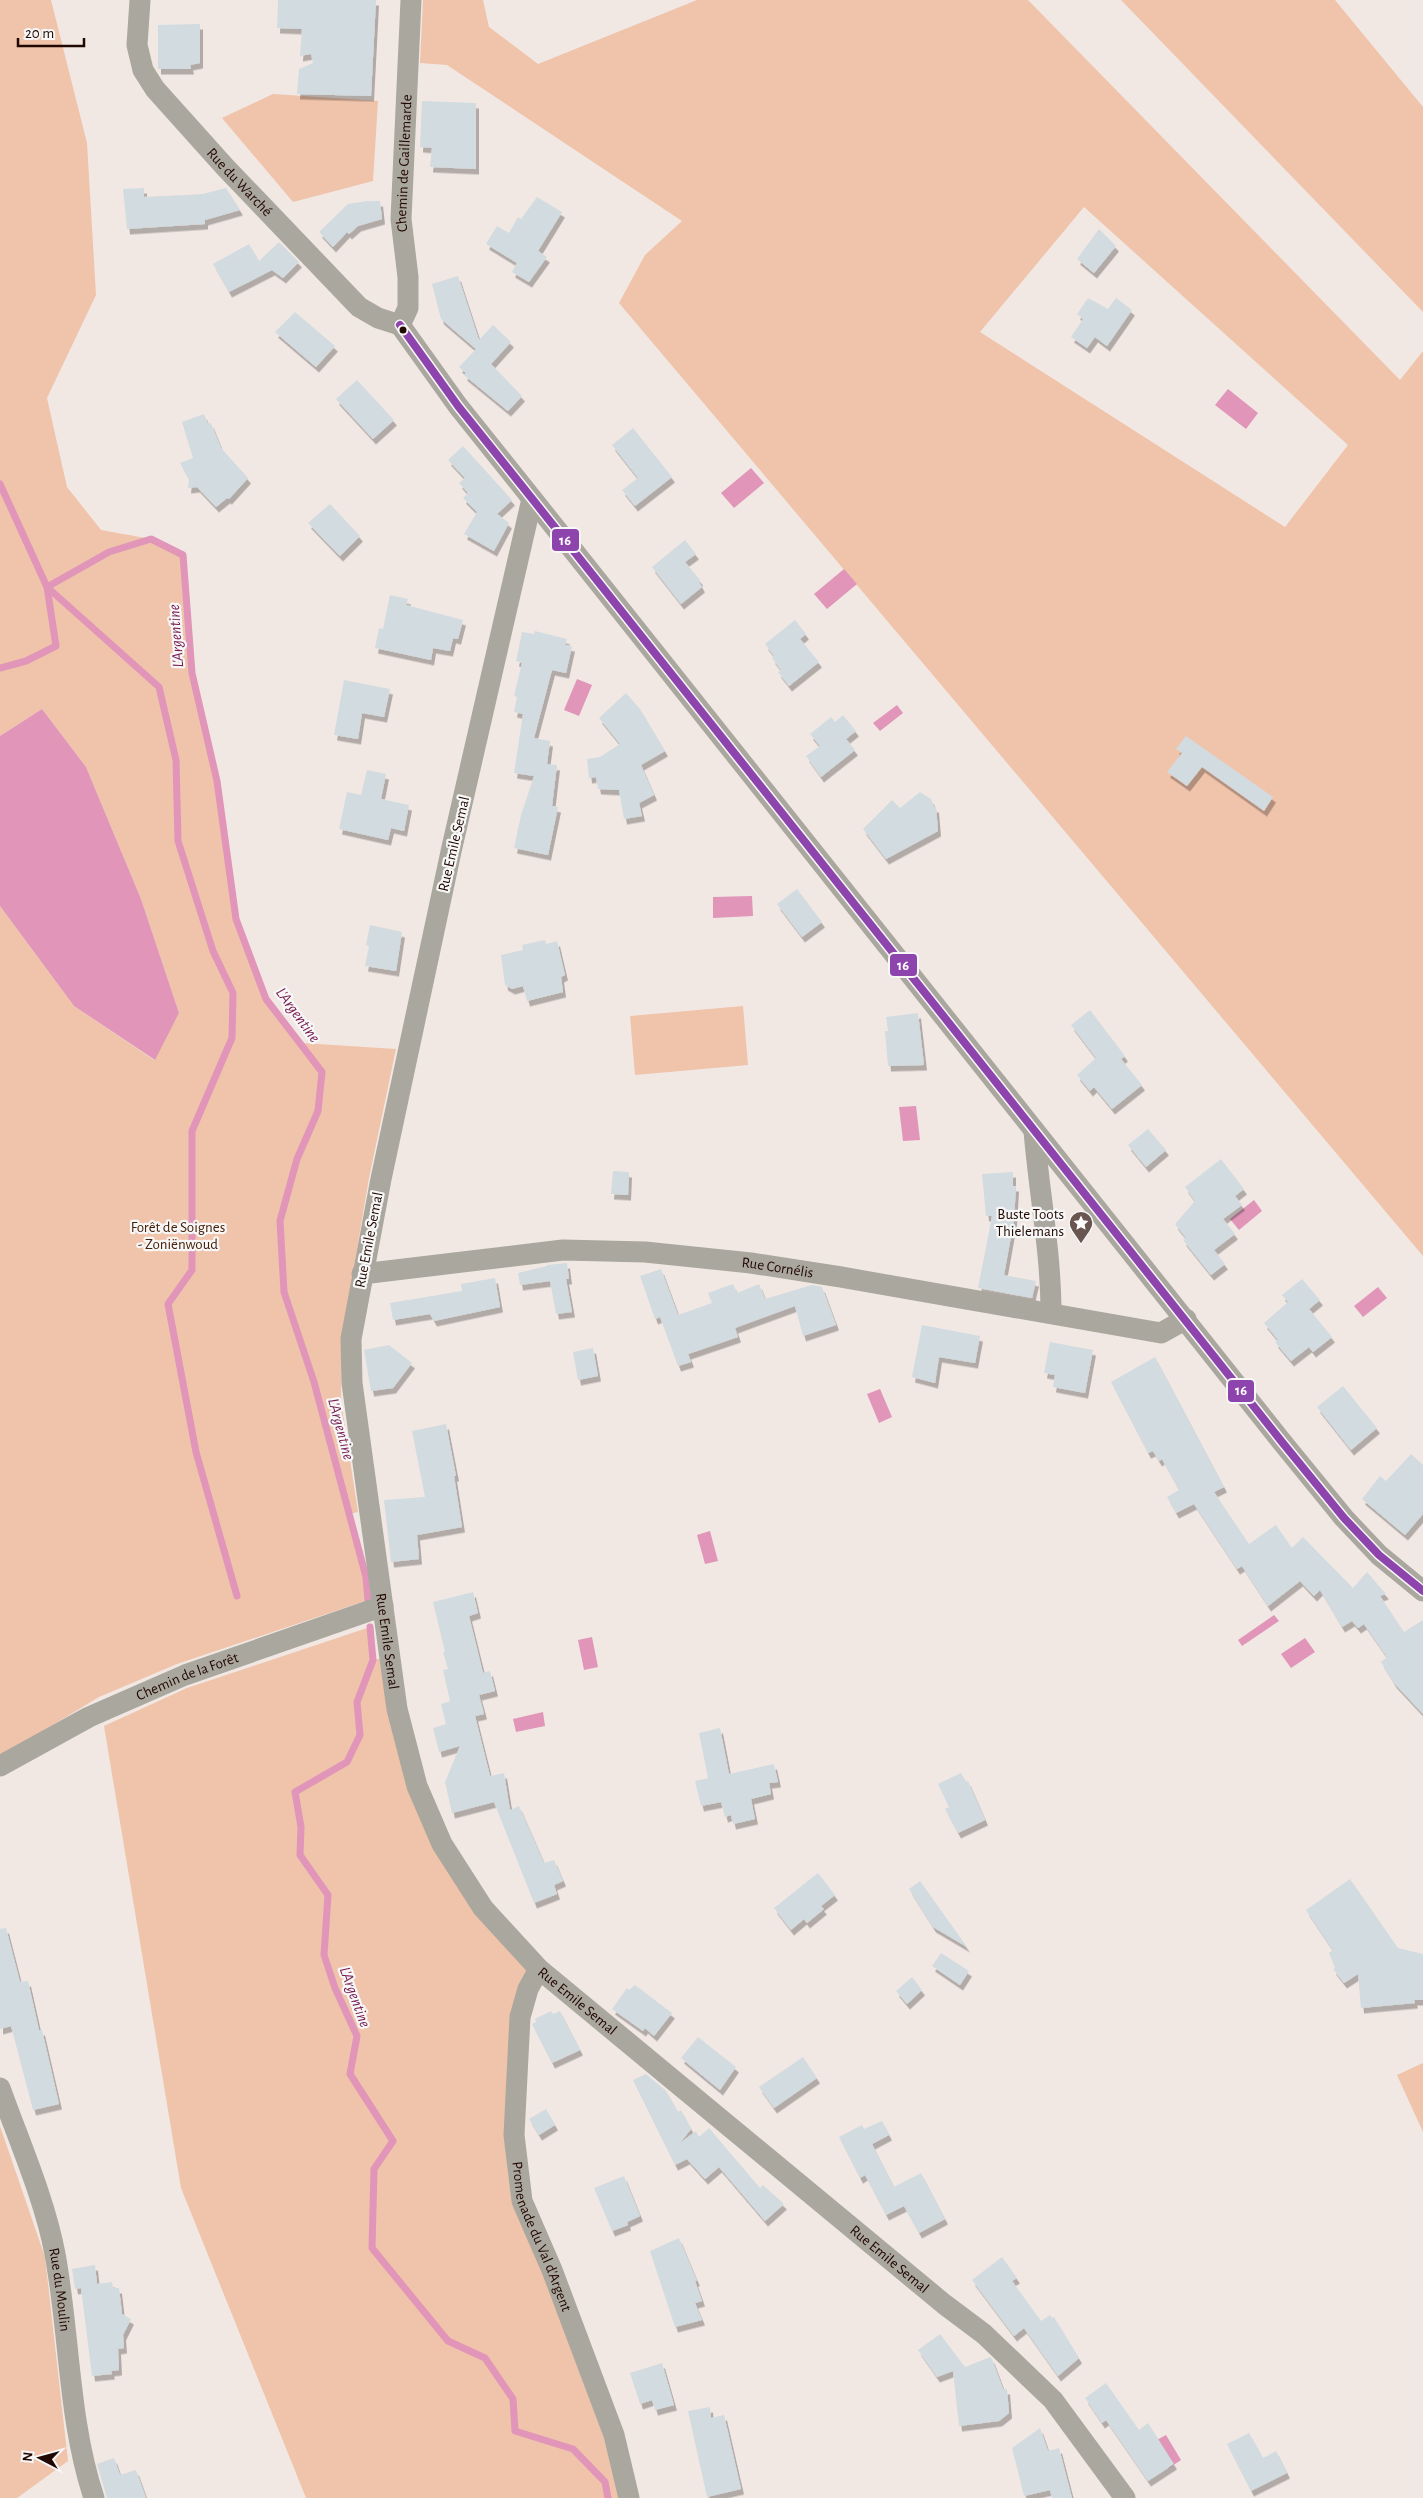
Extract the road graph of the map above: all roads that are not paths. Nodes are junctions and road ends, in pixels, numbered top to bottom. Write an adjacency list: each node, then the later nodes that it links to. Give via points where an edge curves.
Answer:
1 (140, 0): 3 (street, Rue du Warché, via 137,45 143,70 155,89 359,306 378,318)
2 (410, 0): 3 (street, Chemin de Gaillemarde, via 401,219 408,308)
3 (400, 325): 4 (street, via 458,406)
4 (532, 499): 5 (street); 6 (street, Rue Emile Semal, via 452,847)
5 (1034, 1131): 7 (street, via 1048,1246); 8 (street)
6 (362, 1274): 7 (street, Rue Cornélis, via 563,1250 645,1252 751,1263); 10 (street, Rue Emile Semal, via 351,1339 352,1383)
7 (1051, 1313): 8 (street, Rue Cornélis, via 1161,1333)
8 (1186, 1319): 9 (street, via 1344,1518 1379,1555)
9 (1423, 1591)
10 (383, 1606): 11 (street, Chemin de la Forêt, via 185,1675 89,1717); 12 (street, Rue Emile Semal, via 397,1709 417,1786 442,1844 483,1908)
11 (0, 1766)
12 (539, 1969): 15 (street, Promenade du Val d'Argent, via 528,1989 520,2017 514,2135 522,2201 552,2270 614,2435); 16 (street, Rue Emile Semal, via 984,2334 1053,2400)
13 (0, 2088): 14 (street, Rue du Moulin, via 55,2253 81,2450)
14 (94, 2498)
15 (629, 2498)
16 (1125, 2498)

